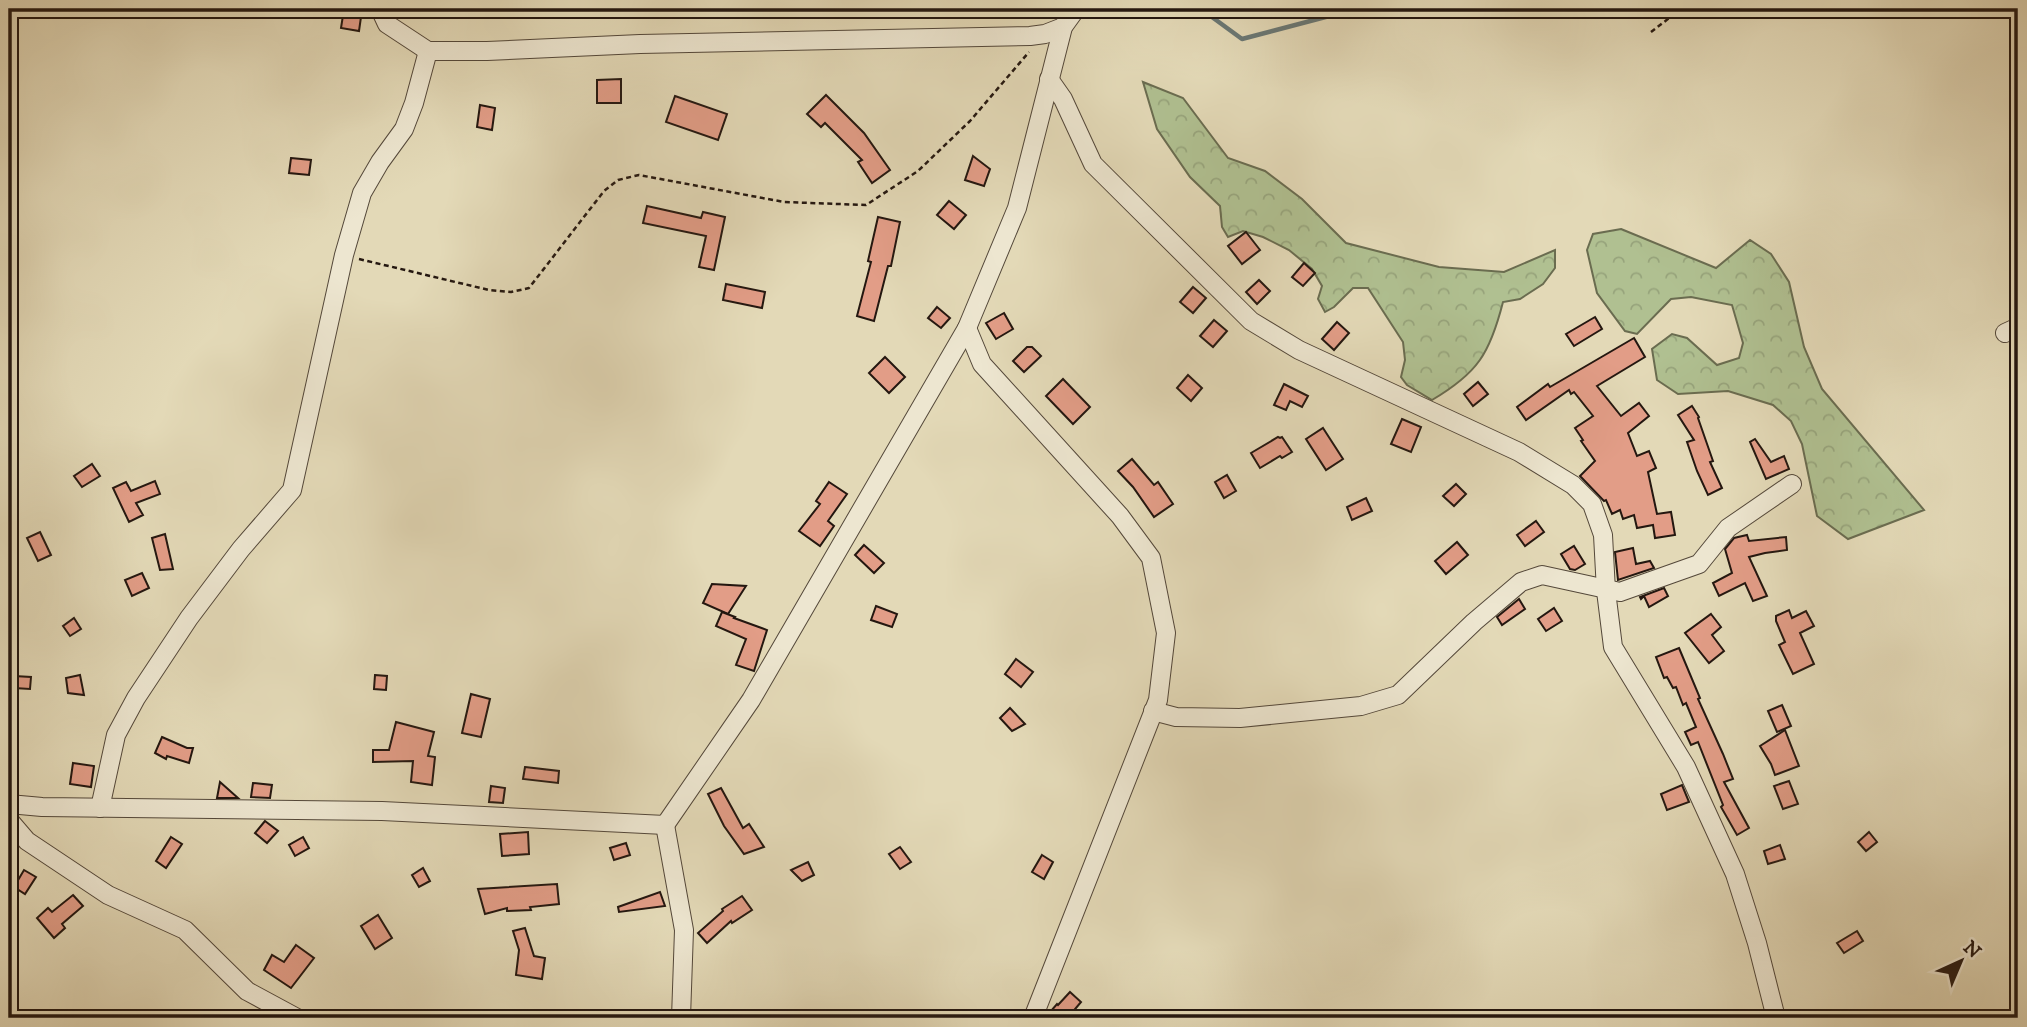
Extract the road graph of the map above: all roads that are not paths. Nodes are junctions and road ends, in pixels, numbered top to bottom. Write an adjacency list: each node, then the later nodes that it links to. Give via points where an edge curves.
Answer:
1 (380, 9): 4 (street, via 387,24)
2 (1076, 9): 3 (street)
3 (1062, 27): 4 (street, via 1045,34); 5 (street)
4 (428, 51): 11 (street, via 404,129 362,193 292,490 189,618 136,698 116,735)
5 (1049, 79): 6 (street, via 1017,208); 8 (street, via 1093,164 1251,321 1299,350 1520,452 1573,485 1592,504 1602,535)
6 (967, 328): 9 (street, via 982,364 1120,516 1151,558 1166,633); 13 (street, via 751,700)
7 (1792, 484): 8 (street, via 1728,528 1699,564 1620,592)
8 (1606, 591): 9 (street, via 1542,575 1521,582 1398,695 1362,706 1240,718 1176,717); 17 (street, via 1613,647 1686,766 1735,874)
9 (1153, 711): 16 (street)
10 (9, 804): 11 (street)
11 (100, 807): 13 (street, via 382,811)
12 (9, 820): 14 (street, via 27,841 108,895 185,930 247,991)
13 (665, 825): 15 (street, via 684,930)
14 (297, 1018)
15 (681, 1018)
16 (1033, 1018)
17 (1776, 1018)

